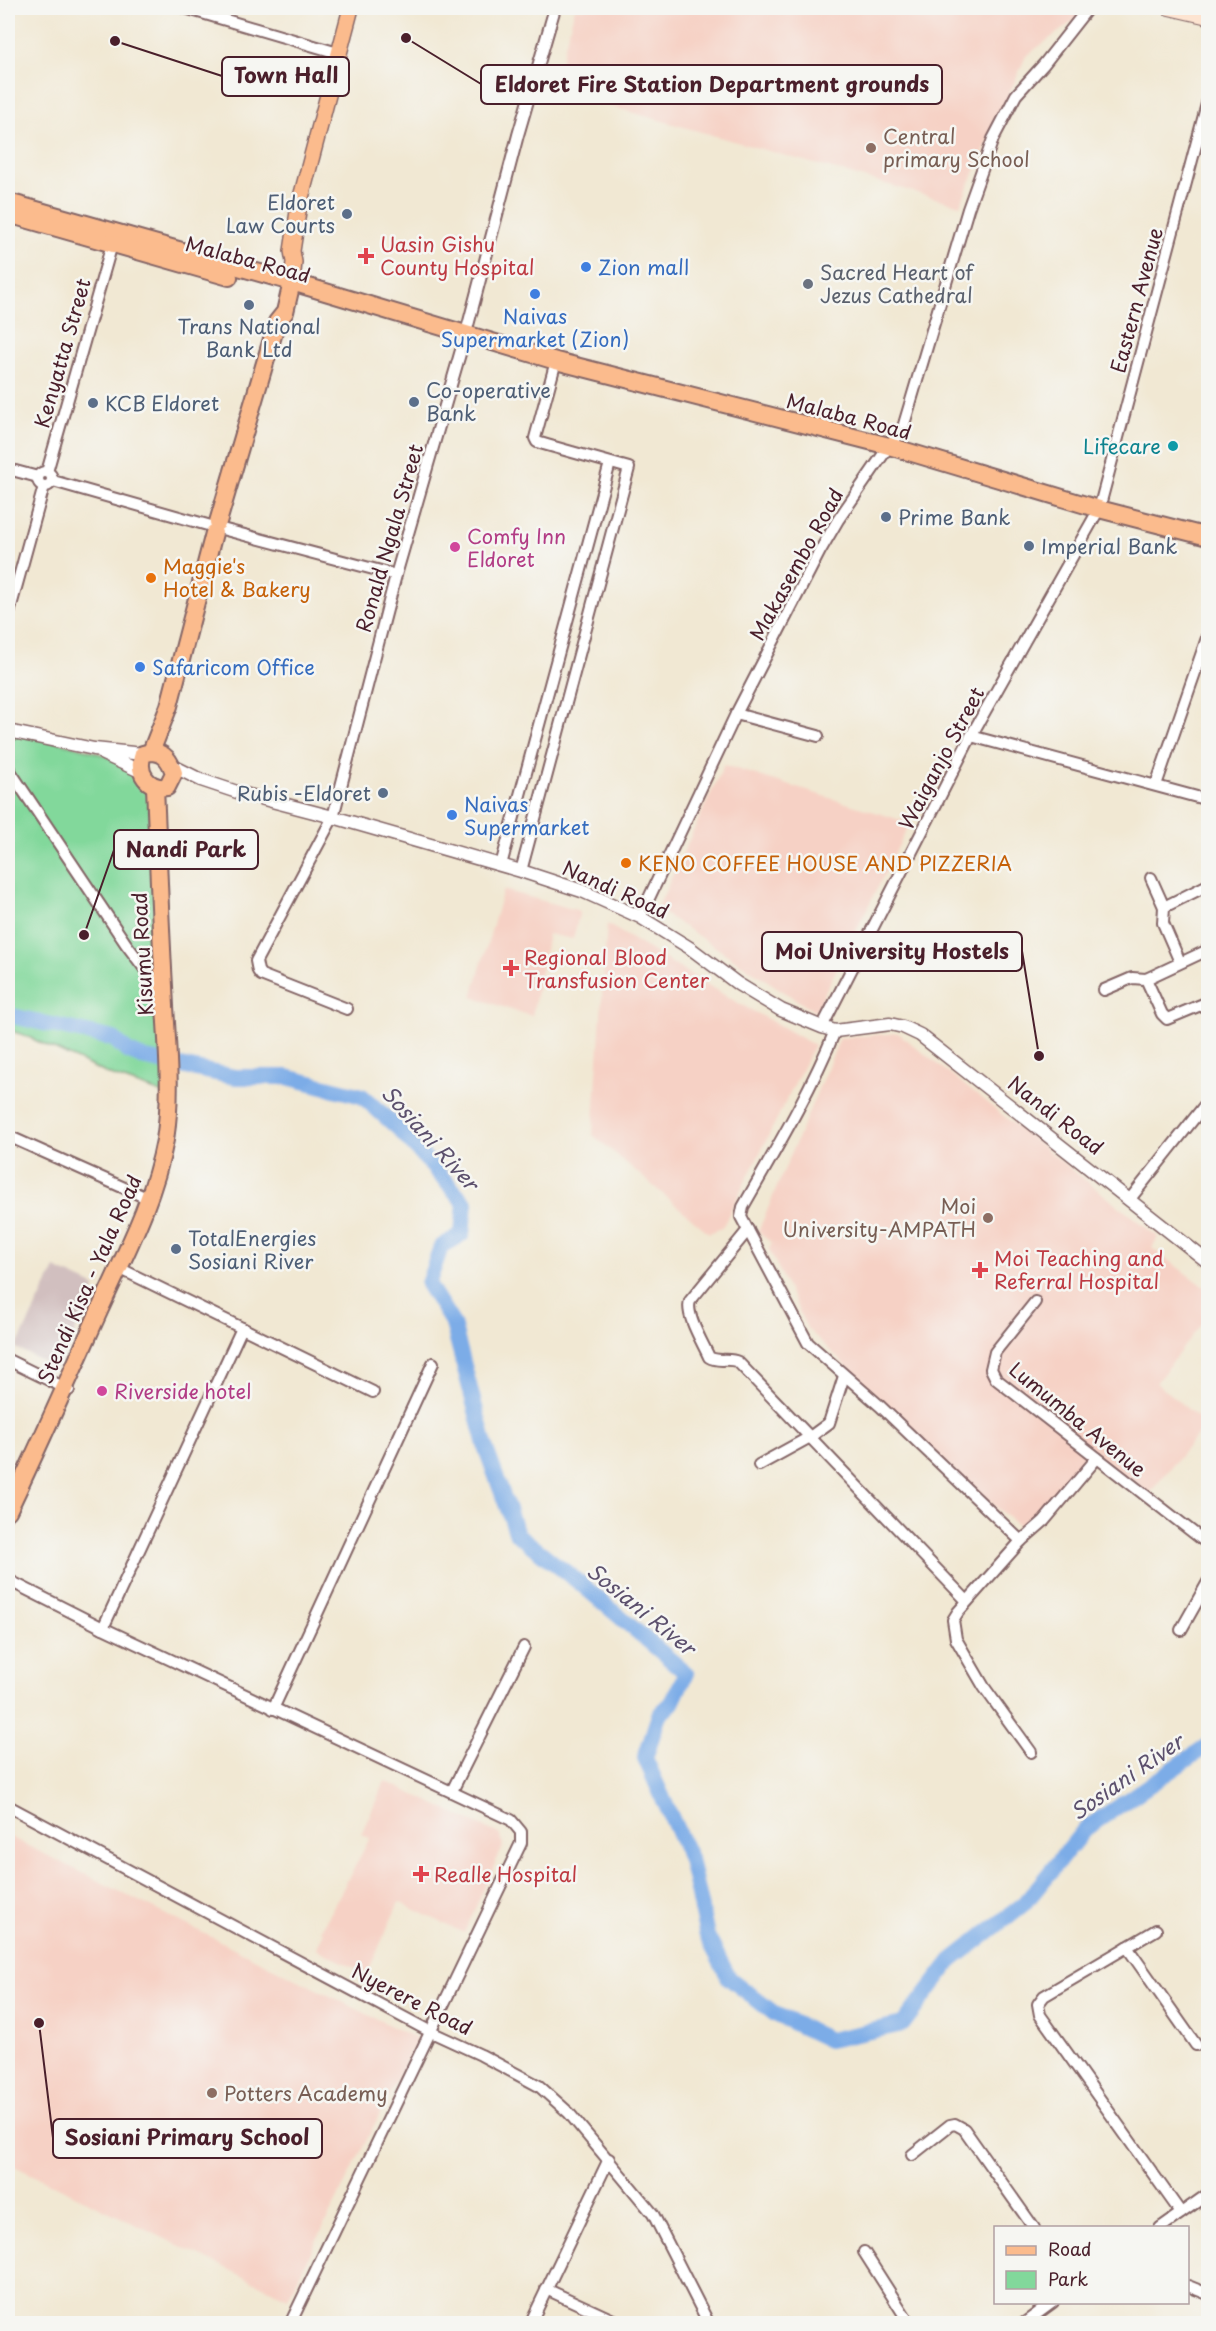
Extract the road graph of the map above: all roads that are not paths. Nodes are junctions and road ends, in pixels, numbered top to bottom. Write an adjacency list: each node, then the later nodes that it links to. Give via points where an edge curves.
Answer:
1 (185, 8): 7 (street)
2 (351, 8): 7 (main road)
3 (555, 8): 13 (street, Ronald Ngala Street, via 518,135)
4 (1088, 8): 15 (street, Makasembo Road, via 1016,95 993,139 964,220 902,431)
5 (1168, 8): 6 (main road)
6 (1209, 17)
7 (338, 53): 12 (main road, via 299,205 292,251 285,261)
8 (1209, 100): 19 (street, Eastern Avenue)
9 (8, 202): 12 (highway)
10 (8, 214): 11 (highway, Malaba Road)
11 (112, 244): 12 (highway, Malaba Road); 18 (street, Kenyatta Street)
12 (285, 286): 13 (highway, Malaba Road); 20 (highway, Stendi Kisa - Yala Road, via 285,312 277,322)
13 (470, 337): 14 (highway, Malaba Road); 22 (street, Ronald Ngala Street)
14 (556, 361): 15 (highway, Malaba Road); 16 (street, via 537,442)
15 (888, 447): 19 (highway, Malaba Road); 25 (street, Makasembo Road, via 820,550)
16 (610, 464): 36 (street); 37 (street, via 629,468)
17 (8, 469): 18 (street)
18 (45, 479): 20 (street); 23 (street, Kenyatta Street)
19 (1099, 509): 21 (highway, Malaba Road); 27 (street, Waiganjo Street)
20 (216, 528): 22 (street); 31 (highway, Stendi Kisa - Yala Road, via 169,706)
21 (1209, 537)
22 (396, 575): 35 (street, Ronald Ngala Street)
23 (8, 617)
24 (1209, 634): 33 (street)
25 (736, 714): 28 (street); 41 (street, Makasembo Road)
26 (8, 731): 29 (street, Nandi Road)
27 (971, 735): 33 (street); 49 (street, Waiganjo Street)
28 (818, 736)
29 (94, 749): 31 (street, Nandi Road); 32 (street, Nandi Road)
30 (8, 768): 45 (street, via 126,944 157,985)
31 (160, 769): 32 (highway, via 149,784); 35 (street, Nandi Road); 45 (highway, Kisumu Road); 51 (highway, Stendi Kisa - Yala Road, via 172,961)
32 (142, 772)
33 (1156, 785): 34 (street)
34 (1209, 800)
35 (333, 817): 36 (street, Nandi Road); 48 (street, Ronald Ngala Street, via 256,967 261,975)
36 (501, 865): 37 (street, Nandi Road)
37 (521, 870): 41 (street, Nandi Road)
38 (1151, 878): 40 (street)
39 (1209, 885): 40 (street)
40 (1164, 907): 43 (street, via 1163,923)
41 (640, 917): 49 (street, Nandi Road, via 781,1010)
42 (1209, 950): 43 (street)
43 (1180, 962): 44 (street)
44 (1146, 979): 46 (street, via 1132,978); 47 (street, via 1167,1020)
45 (164, 986): 51 (highway, Kisumu Road)
46 (1104, 990)
47 (1209, 1002)
48 (347, 1009)
49 (822, 1027): 50 (street, Nandi Road)
50 (835, 1031): 56 (street, Nandi Road, via 890,1024 920,1035); 57 (street, via 785,1134 743,1207 741,1217)
51 (170, 1048): 52 (highway, Stendi Kisa - Yala Road)
52 (171, 1079): 55 (highway, Stendi Kisa - Yala Road, via 165,1137); 59 (highway, via 171,1130 159,1188)
53 (1209, 1101): 56 (street)
54 (8, 1136): 55 (street)
55 (149, 1199): 65 (highway, Stendi Kisa - Yala Road)
56 (1130, 1199): 58 (street, Nandi Road)
57 (748, 1230): 64 (street, via 804,1337); 67 (street, via 690,1301 690,1315 709,1357 738,1362)
58 (1209, 1262)
59 (125, 1271): 61 (street); 65 (highway)
60 (1035, 1302): 68 (street, Lumumba Avenue, via 995,1352 991,1369 996,1379)
61 (242, 1328): 66 (street); 76 (street)
62 (8, 1360): 65 (street)
63 (433, 1363): 79 (street)
64 (844, 1376): 67 (street, via 829,1423); 71 (street)
65 (67, 1389): 70 (highway, Stendi Kisa - Yala Road)
66 (373, 1392)
67 (810, 1437): 69 (street); 75 (street)
68 (1097, 1458): 71 (street, via 1044,1521); 72 (street, Lumumba Avenue)
69 (759, 1465)
70 (8, 1510)
71 (1021, 1541): 75 (street)
72 (1209, 1544)
73 (8, 1580): 76 (street)
74 (1209, 1582): 77 (street)
75 (967, 1601): 80 (street, via 953,1620 956,1639 984,1687)
76 (103, 1628): 79 (street)
77 (1181, 1630)
78 (524, 1647): 81 (street)
79 (273, 1709): 81 (street)
80 (1031, 1752)
81 (452, 1791): 85 (street, via 512,1820 521,1832 521,1843)
82 (8, 1806): 85 (street, Nyerere Road)
83 (1156, 1930): 84 (street)
84 (1127, 1947): 86 (street); 90 (street, via 1044,1996 1038,2004 1040,2015)
85 (431, 2032): 88 (street, Nyerere Road, via 539,2086); 98 (street)
86 (1196, 2045)
87 (912, 2154): 91 (street, via 950,2125 964,2129)
88 (609, 2159): 95 (street); 101 (street, Nyerere Road, via 653,2214)
89 (1209, 2194): 90 (street)
90 (1181, 2213): 92 (street)
91 (1033, 2226)
92 (1163, 2226)
93 (864, 2252): 102 (street)
94 (1189, 2286): 96 (street)
95 (546, 2289): 99 (street); 100 (street)
96 (1209, 2294)
97 (1050, 2304): 103 (street)
98 (290, 2324)
99 (530, 2324)
100 (622, 2324)
101 (709, 2324)
102 (910, 2324)
103 (1023, 2324)

